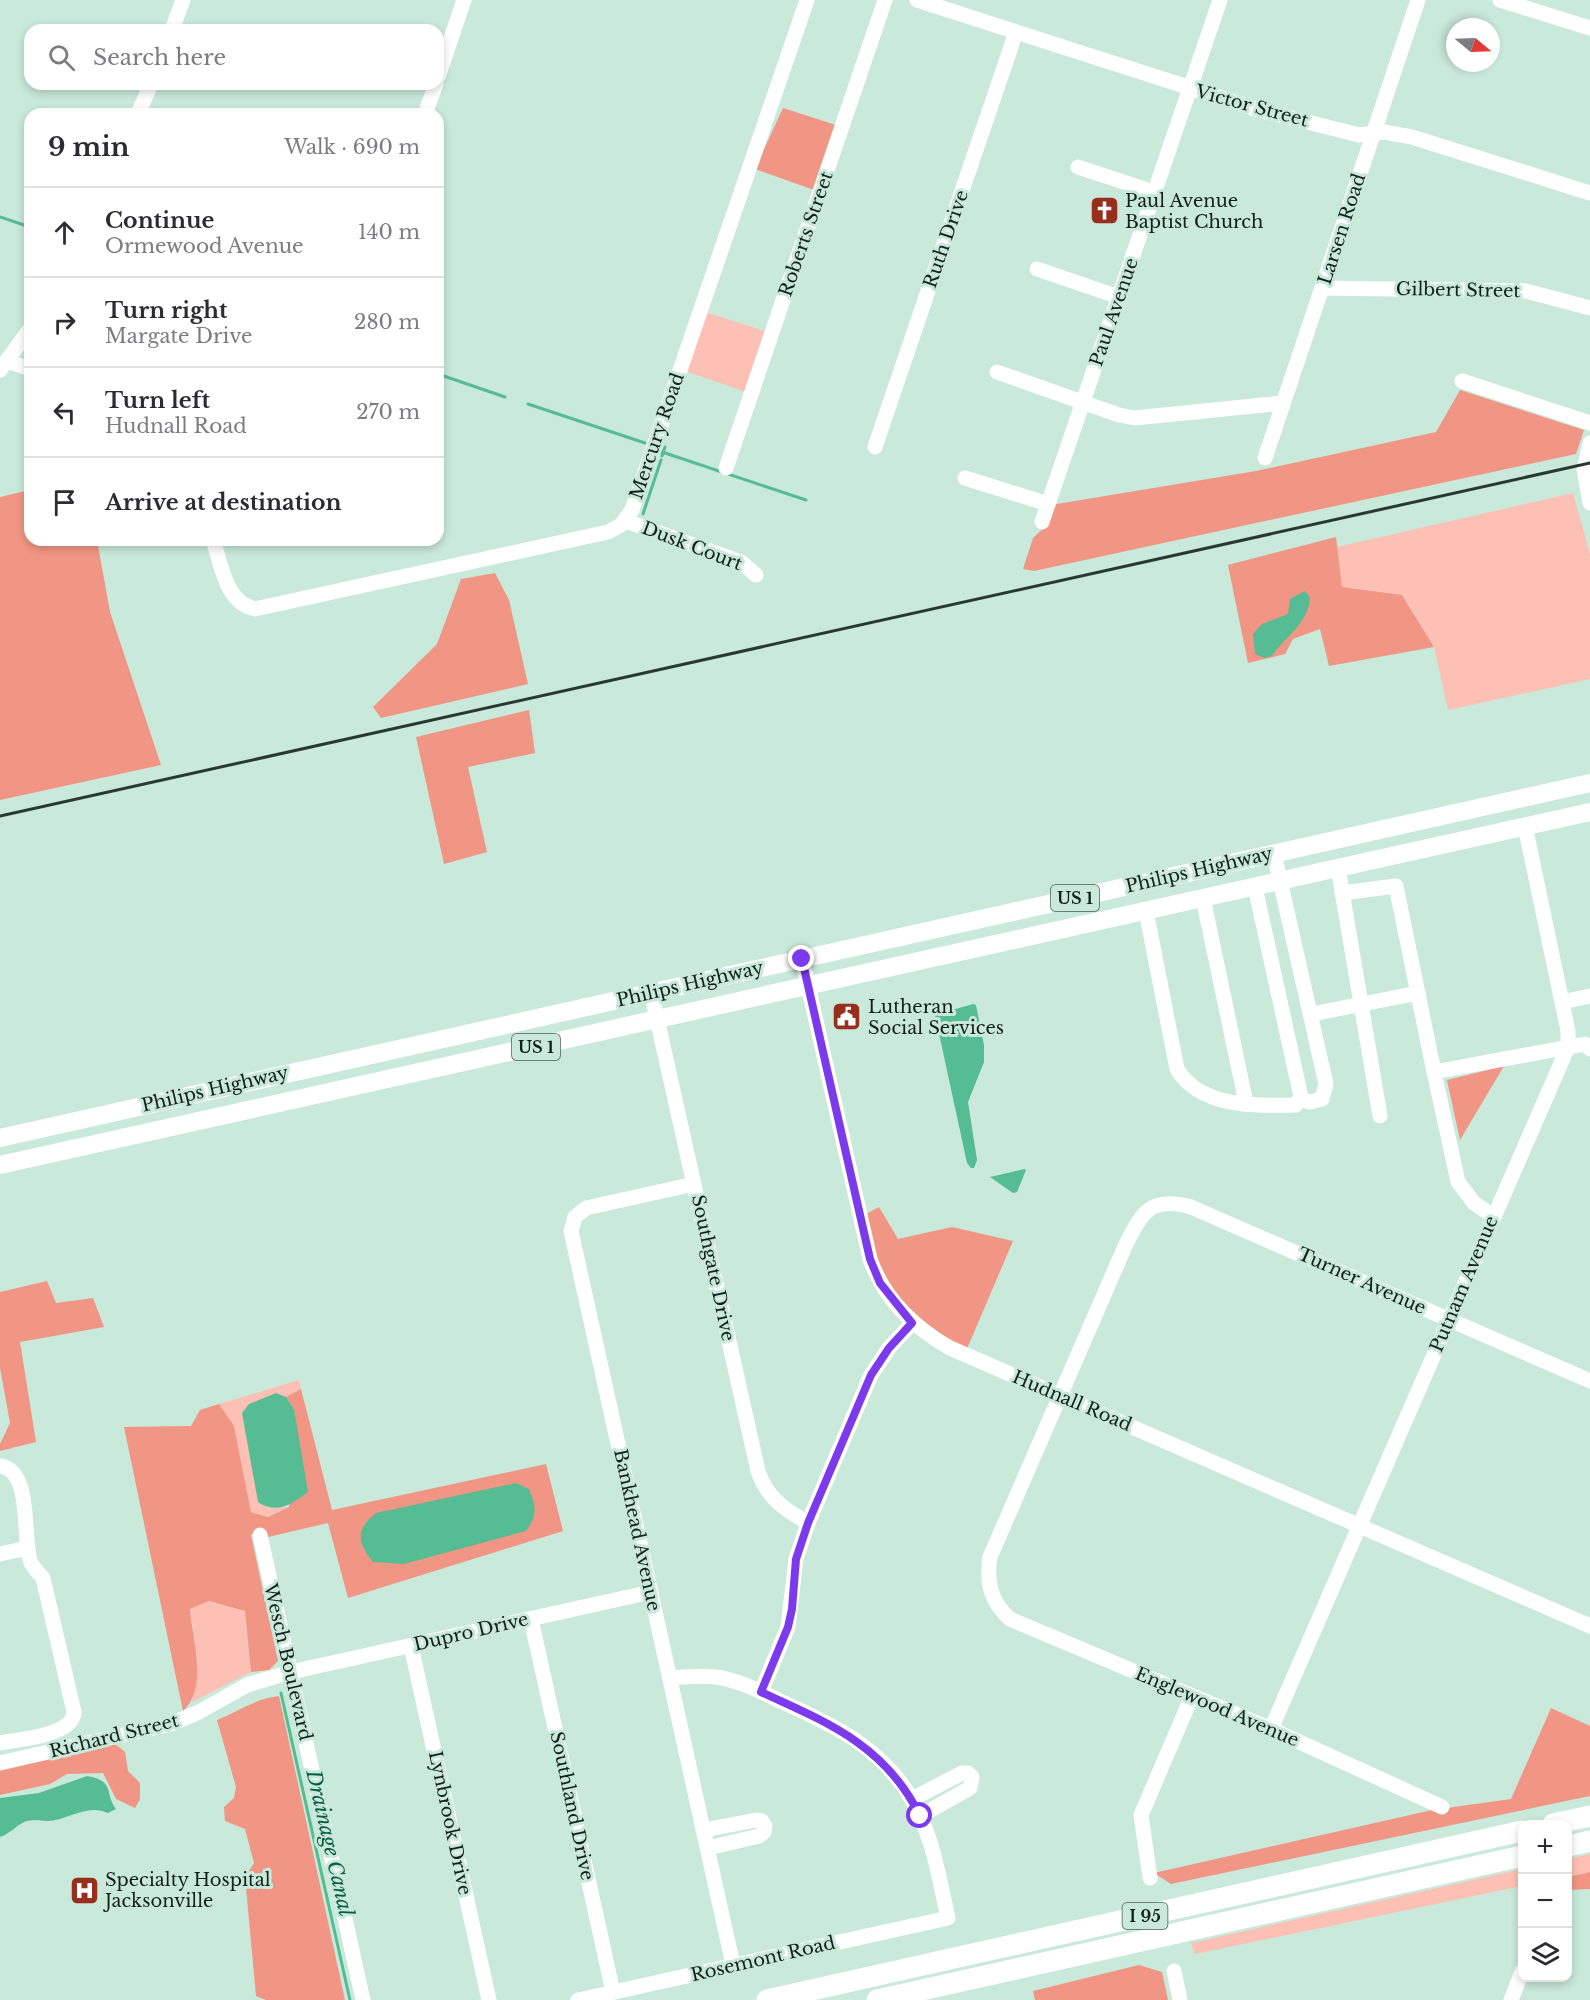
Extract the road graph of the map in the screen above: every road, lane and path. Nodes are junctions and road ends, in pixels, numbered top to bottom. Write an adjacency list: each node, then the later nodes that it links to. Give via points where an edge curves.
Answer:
1 (183, 0): 9 (street)
2 (465, 0): 12 (street)
3 (807, 0): 41 (street, Mercury Road)
4 (885, 0): 37 (street, Roberts Street)
5 (917, 0): 11 (street, Victor Street)
6 (1220, 0): 13 (street, Paul Avenue)
7 (1418, 0): 18 (street, Larsen Road)
8 (1500, 0): 10 (street)
9 (174, 24)
10 (1590, 28)
11 (1016, 32): 13 (street, Victor Street); 35 (street, Ruth Drive)
12 (444, 60)
13 (1190, 89): 18 (street, Victor Street, via 1359,135); 20 (street, Paul Avenue)
14 (148, 90): 16 (street)
15 (434, 90): 17 (street)
16 (141, 108)
17 (427, 108)
18 (1374, 133): 21 (street, Victor Street, via 1420,140); 23 (street, Larsen Road)
19 (1078, 167): 20 (street)
20 (1154, 192): 24 (street, Paul Avenue)
21 (1590, 193)
22 (1037, 269): 24 (street)
23 (1323, 288): 25 (street, Gilbert Street, via 1526,291); 32 (street, Larsen Road)
24 (1119, 297): 31 (street, Paul Avenue)
25 (1590, 308)
26 (24, 337): 27 (street)
27 (3, 365): 28 (street)
28 (24, 368)
29 (997, 372): 31 (street)
30 (1462, 381): 33 (street)
31 (1084, 402): 32 (street, via 1119,415 1152,419); 40 (street, Paul Avenue)
32 (1283, 403): 36 (street, Larsen Road)
33 (1590, 423)
34 (1590, 443): 39 (street, via 1584,465)
35 (876, 447)
36 (1265, 458)
37 (726, 468)
38 (965, 478): 40 (street)
39 (1590, 503)
40 (1048, 504): 42 (street, Paul Avenue)
41 (626, 520): 43 (street, Mercury Road, via 608,532 255,609 238,603 231,593); 44 (street, Dusk Court, via 743,563)
42 (1042, 522)
43 (215, 546)
44 (756, 575)
45 (1584, 785): 47 (main road, via 1566,797 1536,805); 48 (main road, Philips Highway / US 1)
46 (1590, 812): 47 (main road, Philips Highway / US 1)
47 (1526, 826): 49 (main road, Philips Highway / US 1); 60 (street, Putnam Avenue)
48 (1274, 854): 50 (street); 55 (main road, Philips Highway / US 1)
49 (1338, 868): 50 (main road, Philips Highway / US 1); 52 (street)
50 (1280, 881): 51 (main road, Philips Highway / US 1); 62 (street)
51 (1255, 886): 53 (main road, Philips Highway / US 1); 67 (street)
52 (1342, 893): 58 (street, via 1396,886); 61 (street)
53 (1203, 898): 54 (main road, Philips Highway / US 1); 68 (street)
54 (1146, 911): 56 (main road, Philips Highway / US 1); 68 (street, via 1177,1069 1187,1083 1202,1093)
55 (802, 959): 56 (street, Hudnall Road); 57 (main road, Philips Highway / US 1)
56 (808, 986): 63 (main road, Philips Highway / US 1); 75 (street, Hudnall Road, via 870,1259 880,1283)
57 (651, 992): 63 (street, Southgate Drive); 70 (main road, Philips Highway / US 1)
58 (1418, 993): 61 (street); 66 (street)
59 (1590, 996): 60 (street)
60 (1562, 1002): 64 (street, Putnam Avenue)
61 (1360, 1005): 62 (street); 69 (street)
62 (1312, 1014): 67 (street, via 1326,1084 1322,1099)
63 (658, 1019): 71 (main road, Philips Highway / US 1); 72 (street, Southgate Drive)
64 (1568, 1047): 65 (street, via 1585,1044); 66 (street); 73 (street, Putnam Avenue)
65 (1590, 1049)
66 (1434, 1072): 73 (street, via 1458,1182 1474,1203)
67 (1300, 1099): 68 (street, via 1296,1105)
68 (1246, 1103)
69 (1380, 1116)
70 (0, 1137)
71 (0, 1165)
72 (694, 1184): 79 (street, Southgate Drive, via 758,1471 770,1497); 84 (street, Bankhead Avenue, via 586,1208 579,1212 571,1231)
73 (1494, 1216): 74 (street, Putnam Avenue)
74 (1449, 1319): 76 (street, Turner Avenue); 77 (street, Turner Avenue, via 1191,1207 1164,1203 1154,1205 1139,1218); 80 (street, Putnam Avenue)
75 (912, 1323): 77 (street, Hudnall Road, via 950,1348); 79 (street, via 871,1375)
76 (1590, 1381)
77 (1061, 1396): 80 (street, Hudnall Road); 91 (street, Englewood Avenue, via 990,1557 989,1583 995,1603 1010,1619)
78 (0, 1466): 82 (street, via 11,1469 18,1477)
79 (808, 1523): 90 (street, via 796,1559 788,1627)
80 (1359, 1526): 86 (street, Hudnall Road); 92 (street, Putnam Avenue)
81 (260, 1534): 88 (street, Wesch Boulevard)
82 (28, 1548): 83 (street); 93 (street, via 32,1564 43,1578 74,1717 64,1729)
83 (0, 1554)
84 (651, 1592): 85 (street, Dupro Drive); 89 (street, Bankhead Avenue)
85 (531, 1619): 87 (street, Dupro Drive); 110 (street, Southland Drive)
86 (1590, 1626)
87 (411, 1646): 88 (street, Dupro Drive); 112 (street, Lynbrook Drive)
88 (291, 1672): 94 (street, Richard Street, via 248,1685 171,1724); 111 (street, Wesch Boulevard)
89 (670, 1678): 90 (street, via 717,1677); 100 (street, Bankhead Avenue)
90 (761, 1692): 95 (street, via 825,1721 859,1742 890,1769)
91 (1192, 1696): 92 (street, Englewood Avenue); 106 (street, via 1141,1815)
92 (1271, 1729): 96 (street, Englewood Avenue)
93 (0, 1743)
94 (0, 1763)
95 (912, 1799): 97 (street); 97 (street, via 962,1773 972,1777 970,1788)
96 (1442, 1807)
97 (920, 1816): 107 (street, Rosemont Road, via 948,1918)
98 (1590, 1816): 99 (highway)
99 (1572, 1820)
100 (704, 1830): 104 (street, Bankhead Avenue); 104 (street, via 756,1820 765,1826 759,1836)
101 (1518, 1832): 114 (highway, I 95)
102 (1590, 1841): 103 (highway)
103 (1572, 1845)
104 (708, 1848): 107 (street, Bankhead Avenue)
105 (1518, 1857): 115 (highway, I 95)
106 (1150, 1878)
107 (733, 1965): 110 (street, Rosemont Road)
108 (1174, 1971): 116 (street)
109 (1518, 1982): 117 (street)
110 (613, 1992): 113 (street, Rosemont Road)
111 (363, 2000)
112 (489, 2000)
113 (578, 2000)
114 (767, 2000)
115 (877, 2000)
116 (1180, 2000)
117 (1511, 2000)

